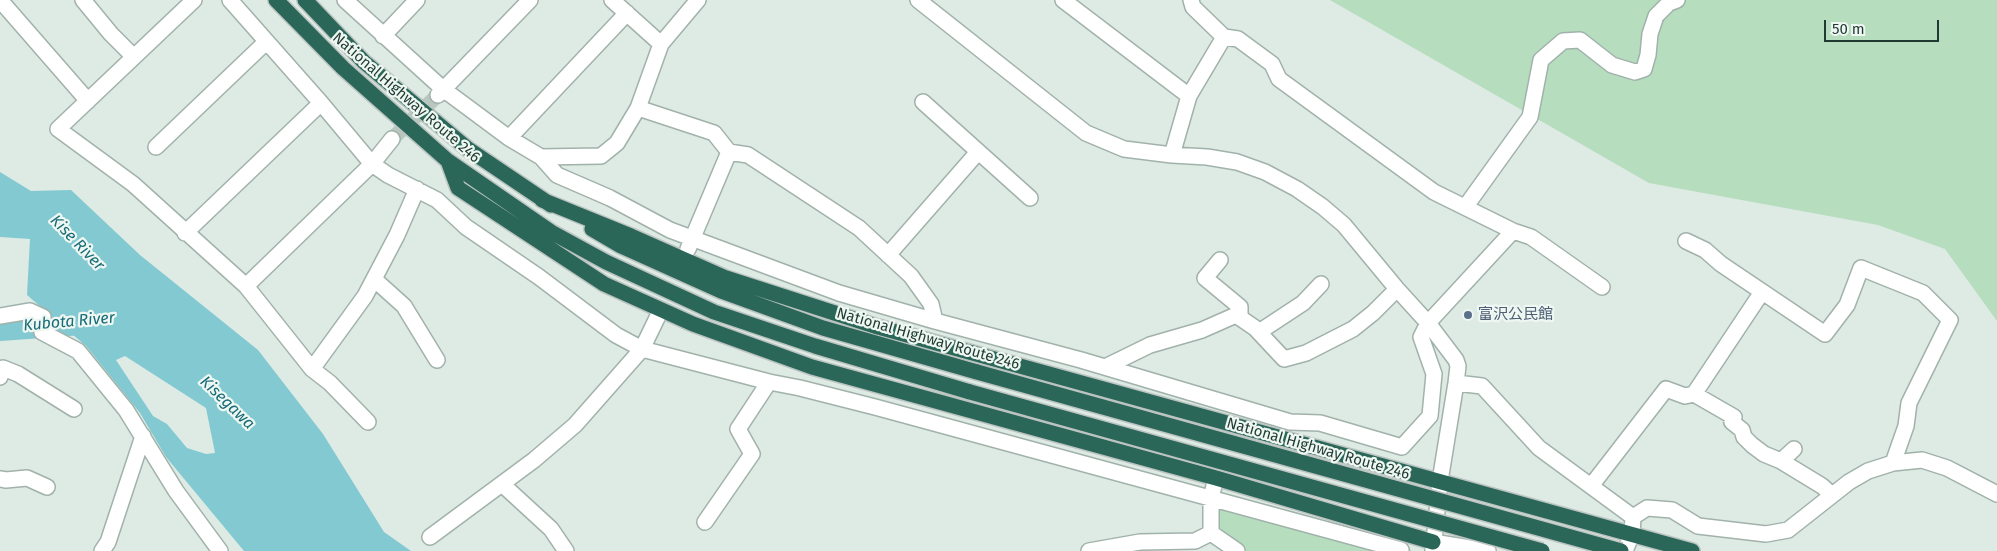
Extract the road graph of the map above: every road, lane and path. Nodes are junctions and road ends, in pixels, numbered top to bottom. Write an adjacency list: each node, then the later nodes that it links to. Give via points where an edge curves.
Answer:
1 (0, 0): 24 (street)
2 (83, 0): 21 (street)
3 (194, 0): 21 (street)
4 (230, 0): 19 (street)
5 (276, 0): 35 (highway, National Highway Route 246, via 343,68)
6 (305, 0): 39 (highway, National Highway Route 246, via 364,62 468,149)
7 (345, 0): 17 (street)
8 (417, 0): 17 (street)
9 (530, 0): 22 (street)
10 (612, 0): 16 (street)
11 (698, 0): 20 (street)
12 (1063, 0): 23 (street)
13 (1192, 0): 18 (street, via 1193,7)
14 (1677, 0): 40 (street, via 1656,16 1644,69 1635,72 1612,65 1580,40 1563,41 1541,60 1530,117)
15 (926, 3): 33 (street, via 1086,133 1124,149)
16 (627, 13): 20 (street); 28 (street)
17 (384, 36): 22 (street)
18 (1224, 37): 23 (street); 40 (street, via 1238,39 1272,64 1279,79 1434,192)
19 (266, 42): 26 (street); 30 (street)
20 (661, 44): 27 (street)
21 (134, 57): 24 (street)
22 (440, 92): 28 (street)
23 (1189, 96): 33 (street)
24 (88, 101): 42 (street, via 58,129 133,184)
25 (923, 102): 32 (street)
26 (321, 103): 36 (street); 42 (street)
27 (638, 108): 31 (street, via 714,133); 34 (street, via 618,143 601,156)
28 (509, 138): 34 (street)
29 (392, 139): 36 (street)
30 (156, 147)
31 (729, 152): 44 (street); 45 (street, via 748,155 859,228)
32 (978, 152): 38 (street); 45 (street)
33 (1172, 155): 51 (street, via 1207,156 1237,162 1265,172 1297,190 1344,225)
34 (541, 158): 44 (street, via 557,175 610,198)
35 (448, 161): 73 (highway, via 458,188 604,284 693,324 812,367); 95 (highway, National Highway Route 246, bridge, via 551,232 606,262 714,312 970,392)
36 (372, 164): 37 (street); 49 (street)
37 (417, 189): 47 (street); 59 (street, via 437,200 466,226 616,335)
38 (1030, 198)
39 (542, 200): 75 (highway, via 726,278 878,327); 96 (highway, National Highway Route 246, bridge, via 622,246 721,291 823,328)
40 (1466, 206): 41 (street)
41 (1513, 231): 50 (street, via 1531,237); 57 (street)
42 (186, 234): 49 (street)
43 (1686, 241): 52 (street, via 1705,250)
44 (690, 244): 56 (street)
45 (888, 254): 56 (street, via 911,276 931,304)
46 (1220, 260): 55 (street, via 1205,278 1240,306)
47 (374, 279): 60 (street, via 404,306); 62 (street)
48 (1321, 284): 58 (street, via 1302,303)
49 (246, 286): 62 (street)
50 (1602, 286)
51 (1396, 289): 57 (street); 58 (street, via 1353,329 1306,353 1284,359)
52 (1762, 292): 66 (street); 72 (street, via 1825,334 1847,305 1861,268 1923,293 1950,320 1909,402 1906,426)
53 (0, 316): 69 (street, via 30,311 42,325 78,351)
54 (656, 318): 59 (street)
55 (1240, 318): 58 (street); 61 (street, via 1236,315 1202,330 1150,345)
56 (935, 322): 61 (street)
57 (1428, 323): 61 (street, via 1421,337 1434,374 1430,416 1402,447 1320,423 1290,422); 65 (street, via 1456,360)
58 (1259, 332)
59 (642, 349): 64 (street); 76 (street, via 575,425)
60 (437, 360)
61 (1105, 367)
62 (312, 369): 68 (street)
63 (0, 377): 67 (street, via 3,368 18,374)
64 (769, 382): 81 (street, via 875,407); 83 (street, via 738,429 752,454)
65 (1456, 383): 75 (street); 77 (street, via 1482,386 1539,448)
66 (1694, 394): 71 (street, via 1734,417 1732,422 1752,445); 77 (street, via 1685,396 1666,389)
67 (74, 409)
68 (368, 422)
69 (143, 436): 89 (street, via 108,542); 90 (street, via 176,491)
70 (1794, 449): 71 (street)
71 (1781, 461): 80 (street)
72 (1893, 462): 79 (street, via 1922,460 1947,468); 80 (street, via 1868,471)
73 (1216, 478): 81 (street); 87 (highway)
74 (0, 479): 78 (street, via 27,478)
75 (1440, 481): 85 (highway); 87 (street)
76 (502, 484): 86 (street); 91 (street, via 551,529)
77 (1591, 486): 82 (street)
78 (48, 487)
79 (1997, 494)
80 (1832, 495): 82 (street, via 1788,530 1766,534 1698,526 1672,510 1647,508)
81 (1211, 498): 84 (street); 88 (street)
82 (1633, 517): 85 (street)
83 (705, 522)
84 (1211, 533): 92 (street, via 1195,541 1140,542); 93 (street)
85 (1632, 534): 97 (street); 98 (highway)
86 (430, 537)
87 (1433, 546): 94 (street)
88 (1401, 550)
89 (102, 551)
90 (220, 551)
91 (566, 551)
92 (1088, 551)
93 (1237, 551)
94 (1488, 551)
95 (1542, 551)
96 (1621, 551)
97 (1625, 551)
98 (1692, 551)

